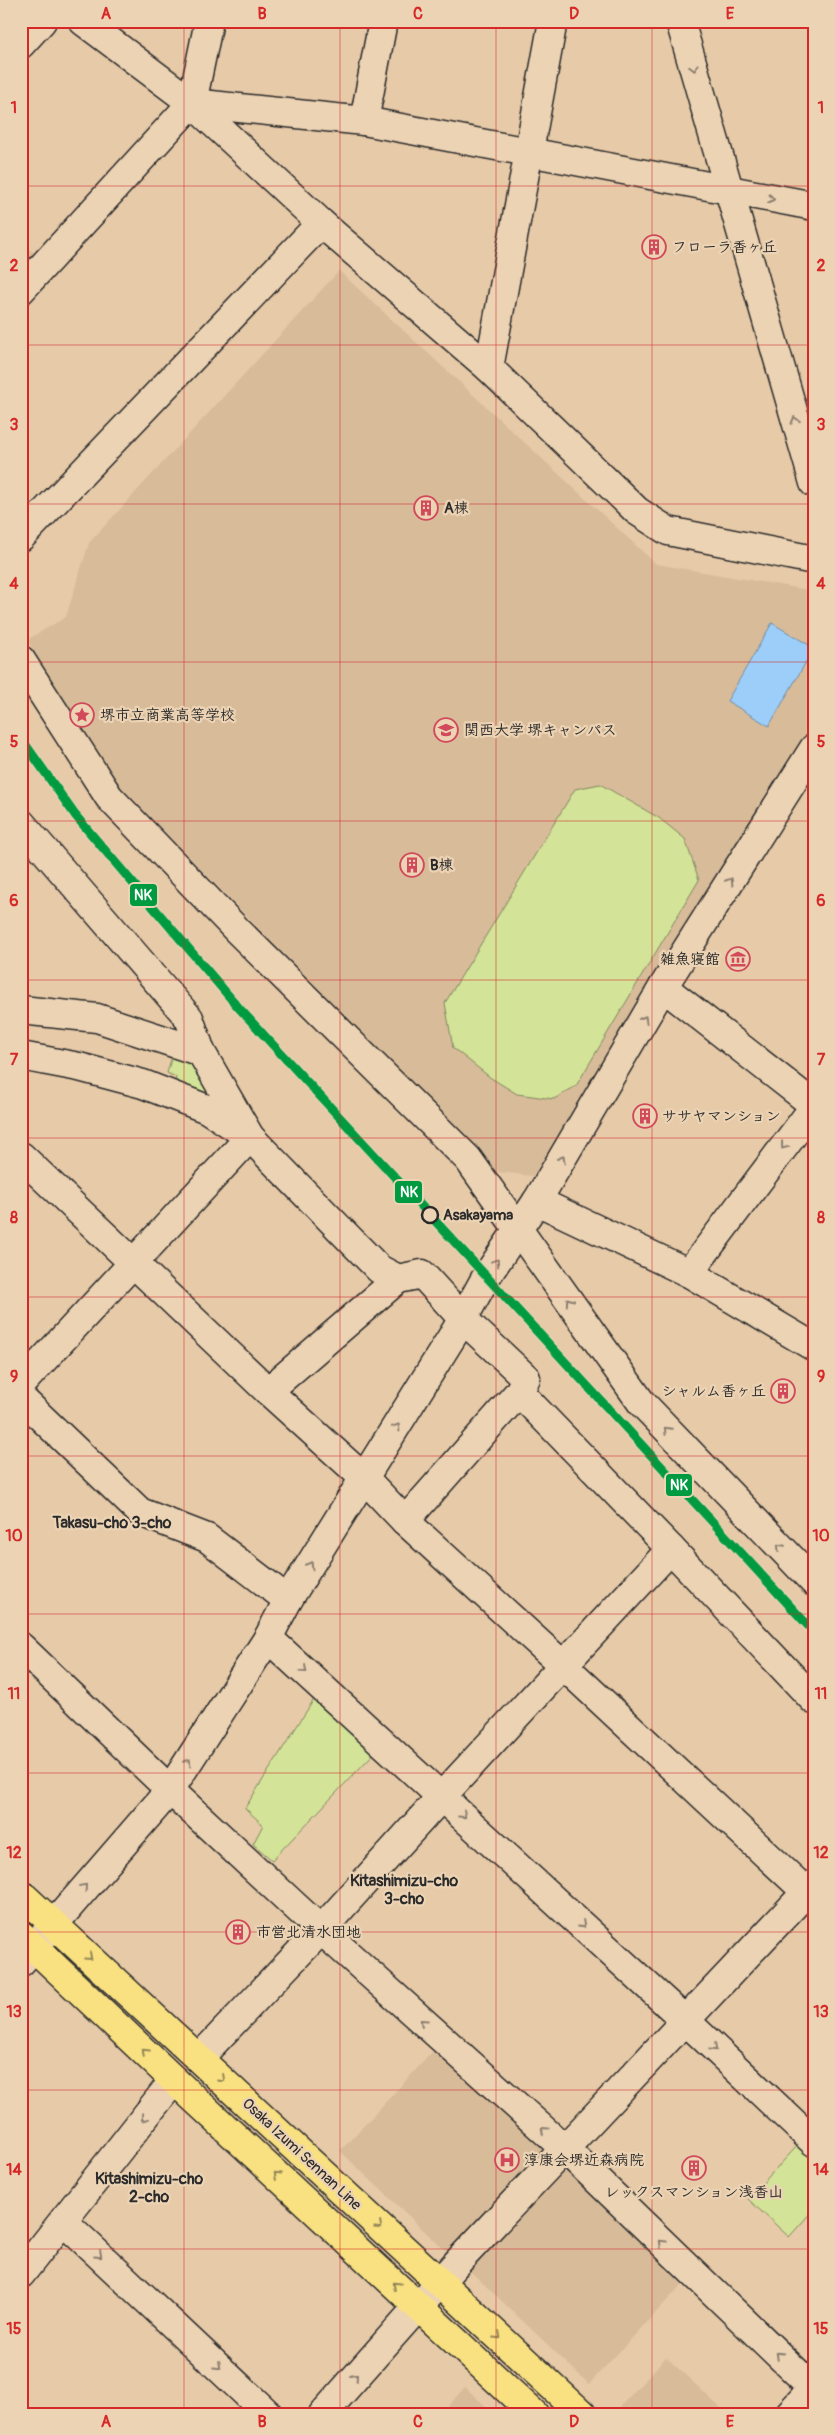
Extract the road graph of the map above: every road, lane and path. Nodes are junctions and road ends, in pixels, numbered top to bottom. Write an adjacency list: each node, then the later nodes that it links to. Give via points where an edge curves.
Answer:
1 (42, 21): 7 (street)
2 (83, 21): 8 (street)
3 (208, 21): 8 (street)
4 (383, 21): 9 (street)
5 (553, 21): 10 (street)
6 (680, 21): 11 (street, one-way to 11)
7 (21, 44)
8 (192, 102): 9 (street); 13 (street); 14 (street)
9 (364, 121): 10 (street)
10 (528, 152): 11 (street); 15 (street)
11 (729, 192): 12 (street, one-way to 12); 16 (street, one-way to 11)
12 (814, 206)
13 (321, 223): 15 (street); 17 (street)
14 (21, 290)
15 (489, 368): 18 (street, via 637,511 668,531)
16 (814, 483)
17 (21, 537)
18 (814, 560)
19 (21, 660): 30 (street, via 108,797 236,930 468,1159)
20 (814, 748): 22 (street, one-way to 20)
21 (21, 823): 24 (street, via 189,1018)
22 (663, 987): 26 (street); 29 (street, one-way to 22)
23 (21, 1010): 24 (street, via 97,1018)
24 (201, 1052): 27 (street)
25 (21, 1056): 27 (street, via 79,1066 142,1084 207,1109)
26 (814, 1106): 32 (street, one-way to 32)
27 (250, 1137): 31 (street); 33 (street, via 379,1269)
28 (21, 1156): 31 (street)
29 (537, 1201): 30 (street); 32 (street)
30 (519, 1229): 34 (street, one-way to 30, via 486,1277); 43 (street, one-way to 30, via 641,1402)
31 (133, 1263): 36 (street); 37 (street)
32 (689, 1273): 35 (street)
33 (398, 1279): 34 (street, via 422,1274); 37 (street)
34 (463, 1319): 38 (street, via 526,1378); 40 (street, one-way to 34)
35 (814, 1347)
36 (21, 1384)
37 (268, 1391): 40 (street)
38 (520, 1392): 41 (street); 42 (street)
39 (21, 1398): 44 (street, via 140,1512 207,1538)
40 (365, 1479): 41 (street); 44 (street, one-way to 40)
41 (405, 1521): 47 (street)
42 (672, 1549): 47 (street); 48 (street)
43 (814, 1582)
44 (288, 1600): 45 (street)
45 (268, 1638): 49 (street, one-way to 45); 50 (street, one-way to 50)
46 (21, 1647): 49 (street)
47 (564, 1666): 50 (street); 51 (street)
48 (814, 1700)
49 (170, 1790): 53 (street, one-way to 49); 54 (street)
50 (442, 1796): 54 (street); 56 (street, one-way to 56)
51 (811, 1892): 56 (street)
52 (21, 1894): 53 (main road, Osaka Izumi Sennan Line)
53 (53, 1924): 55 (street); 57 (main road, Osaka Izumi Sennan Line, one-way to 57)
54 (321, 1930): 57 (street); 60 (street, one-way to 54)
55 (26, 1948): 58 (main road, one-way to 55)
56 (686, 2021): 59 (street, one-way to 59); 60 (street)
57 (199, 2058): 63 (main road, Osaka Izumi Sennan Line, one-way to 63)
58 (174, 2080): 61 (street, one-way to 61); 64 (main road, one-way to 58)
59 (814, 2142)
60 (565, 2149): 63 (street); 65 (street, one-way to 60)
61 (64, 2222): 62 (street); 66 (street, one-way to 66)
62 (21, 2274)
63 (440, 2282): 64 (street); 69 (main road, Osaka Izumi Sennan Line, one-way to 69)
64 (419, 2305): 67 (street, one-way to 64); 68 (main road)
65 (813, 2388): 70 (street)
66 (268, 2414)
67 (322, 2414)
68 (534, 2414)
69 (582, 2414)
70 (788, 2414)

